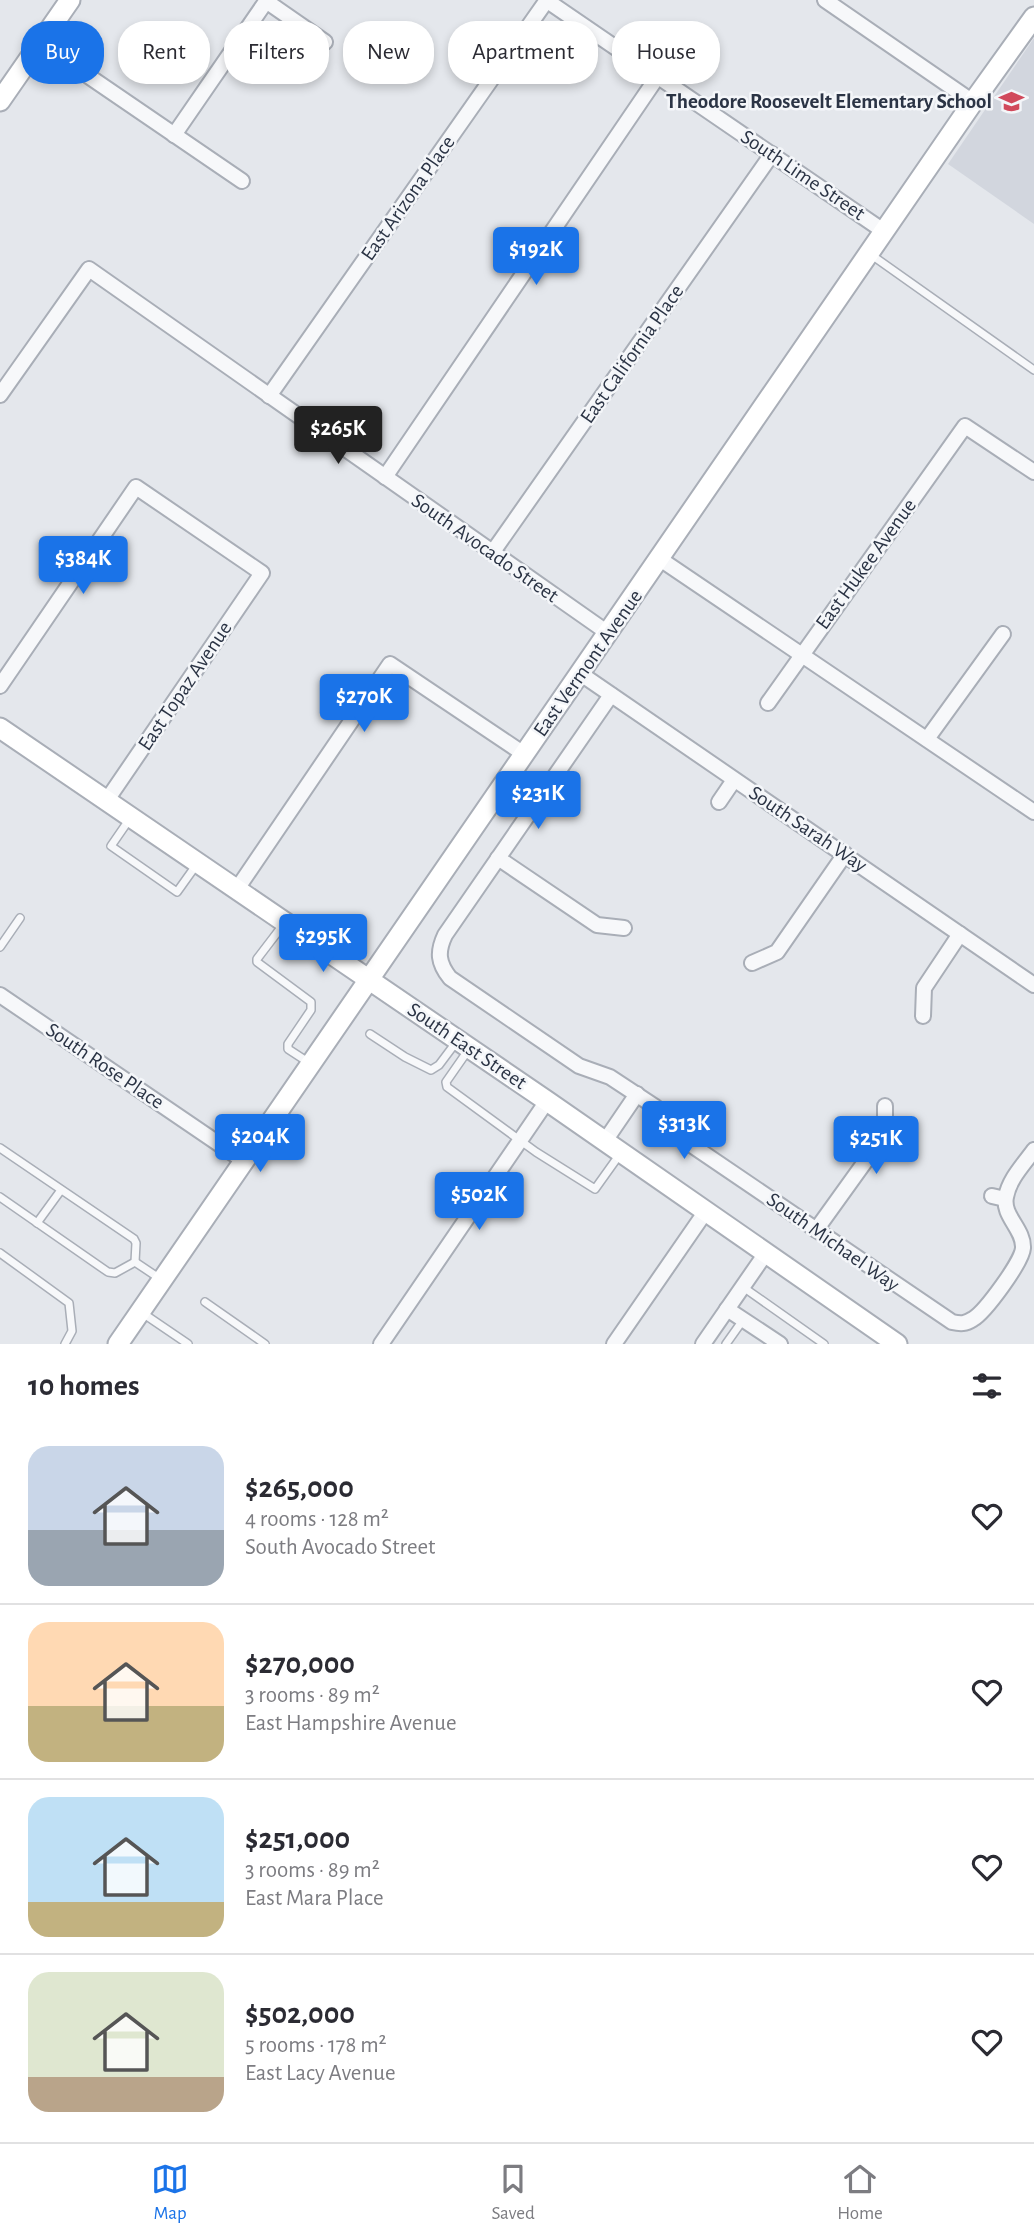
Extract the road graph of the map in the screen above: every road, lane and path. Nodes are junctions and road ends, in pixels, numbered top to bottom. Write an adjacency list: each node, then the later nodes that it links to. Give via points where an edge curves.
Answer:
1 (70, 0): 6 (street)
2 (546, 0): 8 (street, South Lime Street); 22 (street, East Arizona Place)
3 (825, 0): 14 (street)
4 (266, 1): 7 (street); 15 (street)
5 (1034, 17): 14 (street, East Vermont Avenue)
6 (55, 21)
7 (295, 21)
8 (612, 45)
9 (21, 71): 13 (street)
10 (100, 84): 15 (street)
11 (653, 84): 24 (street)
12 (670, 84): 16 (street, South Lime Street)
13 (0, 101)
14 (973, 102): 18 (street, East Vermont Avenue)
15 (174, 135): 17 (street)
16 (772, 154): 18 (street, South Lime Street); 25 (street, East California Place)
17 (242, 181)
18 (886, 232): 19 (street, East Vermont Avenue)
19 (870, 253): 20 (lane); 26 (street, East Vermont Avenue)
20 (1034, 370)
21 (0, 395): 22 (street, South Avocado Street, via 89,269)
22 (269, 397): 24 (street, South Avocado Street)
23 (1034, 472): 29 (street, East Hukee Avenue, via 965,426)
24 (385, 477): 25 (street, South Avocado Street)
25 (492, 553): 27 (street, South Avocado Street)
26 (660, 559): 27 (street, East Vermont Avenue); 29 (street)
27 (608, 633): 30 (street, East Vermont Avenue)
28 (1003, 634): 35 (street)
29 (801, 653): 33 (street, East Hukee Avenue); 35 (street)
30 (581, 674): 32 (street, South Sarah Way); 36 (street, East Vermont Avenue)
31 (0, 686): 38 (street, East Topaz Avenue, via 136,487 262,573)
32 (611, 695): 37 (street, South Sarah Way); 43 (street)
33 (768, 703)
34 (1, 732): 38 (street, South East Street)
35 (927, 739): 40 (street)
36 (524, 754): 45 (street, via 390,664); 52 (street, East Vermont Avenue)
37 (734, 780): 39 (street); 42 (street, South Sarah Way)
38 (107, 800): 41 (street, South East Street)
39 (719, 802)
40 (1034, 812)
41 (131, 817): 44 (street, South East Street); 44 (lane, via 111,846 177,892)
42 (845, 854): 49 (street, South Sarah Way); 51 (street, via 777,951)
43 (498, 858): 48 (street, via 597,925); 59 (street, South Michael Way, via 444,935 439,946 443,969 579,1066 610,1077)
44 (198, 862): 45 (street, South East Street)
45 (237, 889): 47 (street, South East Street)
46 (20, 918): 50 (lane)
47 (285, 923): 52 (street, South East Street); 58 (lane, via 257,962 311,1002 311,1010 288,1049)
48 (624, 928)
49 (960, 934): 53 (street, South Sarah Way); 55 (street, via 924,988)
50 (0, 947)
51 (752, 963)
52 (370, 981): 57 (street, South East Street); 58 (street, East Vermont Avenue)
53 (1034, 985)
54 (0, 995): 66 (street, South Rose Place)
55 (923, 1016)
56 (370, 1034): 57 (lane, via 431,1070)
57 (464, 1044): 60 (street, South East Street); 62 (lane, via 447,1087)
58 (312, 1064): 66 (street, East Vermont Avenue)
59 (637, 1094): 63 (street); 71 (street, South Michael Way, via 666,1116 687,1142)
60 (547, 1101): 62 (street); 63 (street, South East Street)
61 (885, 1106): 71 (street, via 885,1134)
62 (521, 1139): 63 (lane, via 595,1189); 85 (street)
63 (613, 1147): 69 (street, South East Street)
64 (0, 1148): 67 (lane)
65 (1034, 1150): 71 (street, South Michael Way, via 999,1197 1023,1248 985,1308 964,1324 942,1318)
66 (244, 1161): 75 (street, East Vermont Avenue)
67 (61, 1190): 70 (lane); 74 (lane, via 134,1239)
68 (0, 1197): 70 (lane)
69 (706, 1211): 73 (street, South East Street); 86 (street)
70 (37, 1223): 74 (lane, via 108,1272)
71 (816, 1230)
72 (0, 1253): 81 (lane, via 69,1303 72,1331)
73 (766, 1253): 76 (street); 91 (street, South East Street)
74 (135, 1262): 75 (lane)
75 (162, 1280): 79 (street, East Vermont Avenue)
76 (742, 1287): 78 (street); 90 (lane)
77 (205, 1302): 84 (lane)
78 (727, 1308): 80 (street); 87 (street)
79 (140, 1312): 82 (street, East Vermont Avenue); 83 (lane)
80 (743, 1319): 88 (lane); 89 (street)
81 (65, 1344)
82 (118, 1344)
83 (188, 1344)
84 (265, 1344)
85 (382, 1344)
86 (614, 1344)
87 (703, 1344)
88 (726, 1344)
89 (780, 1344)
90 (824, 1344)
91 (897, 1344)

